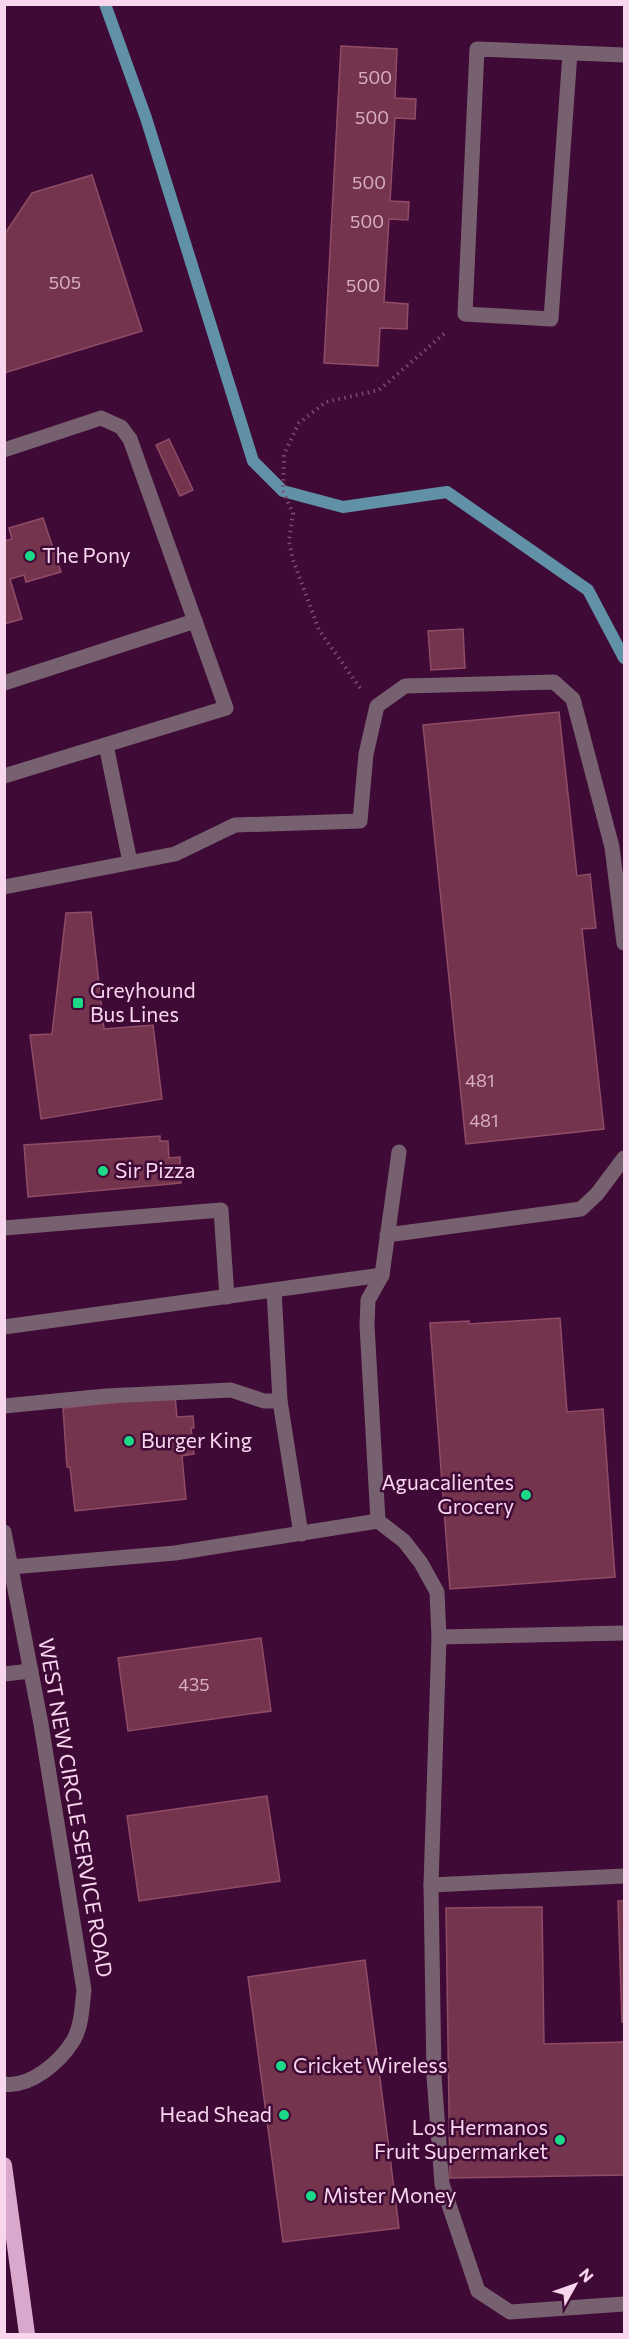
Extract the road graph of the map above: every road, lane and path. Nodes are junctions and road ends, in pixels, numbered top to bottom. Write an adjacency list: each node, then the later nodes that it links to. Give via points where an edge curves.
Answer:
1 (570, 52): 2 (street); 3 (street, via 551,319); 3 (street, via 477,49)
2 (624, 55)
3 (465, 314): 7 (path, via 379,390 326,402 299,423 284,454 283,491 293,513 289,542 319,630 347,673)
4 (4, 450): 5 (street, via 101,418 121,427 130,439)
5 (195, 621): 6 (street); 8 (street, via 226,708)
6 (4, 683)
7 (377, 706): 10 (street, via 366,754 360,821 235,825 175,854); 12 (street, via 405,686 554,682 573,699 612,848)
8 (106, 745): 9 (street); 10 (street)
9 (4, 776)
10 (130, 862): 11 (street)
11 (4, 887)
12 (624, 943)
13 (399, 1152): 16 (street)
14 (624, 1158): 16 (street, via 581,1209)
15 (4, 1228): 19 (street, via 221,1210)
16 (387, 1235): 17 (street)
17 (382, 1275): 18 (street); 23 (street, via 368,1300 367,1324)
18 (274, 1290): 19 (street); 21 (street)
19 (228, 1297): 20 (street)
20 (4, 1327)
21 (280, 1401): 22 (street, via 264,1401 231,1390); 25 (street)
22 (4, 1406)
23 (378, 1521): 25 (street); 28 (street, via 404,1541 437,1592)
24 (4, 1532): 26 (street, WEST NEW CIRCLE SERVICE ROAD)
25 (301, 1534): 26 (street, via 175,1553)
26 (11, 1567): 29 (street, WEST NEW CIRCLE SERVICE ROAD)
27 (624, 1633): 28 (street)
28 (439, 1637): 32 (street)
29 (31, 1671): 30 (street); 33 (street, WEST NEW CIRCLE SERVICE ROAD, via 84,1990 81,2019 73,2041 45,2071 27,2083)
30 (4, 1674)
31 (624, 1876): 32 (street)
32 (430, 1885): 35 (street, via 434,2076 442,2184 478,2291 510,2312)
33 (4, 2084)
34 (4, 2165): 36 (highway)
35 (624, 2304)
36 (27, 2334)

